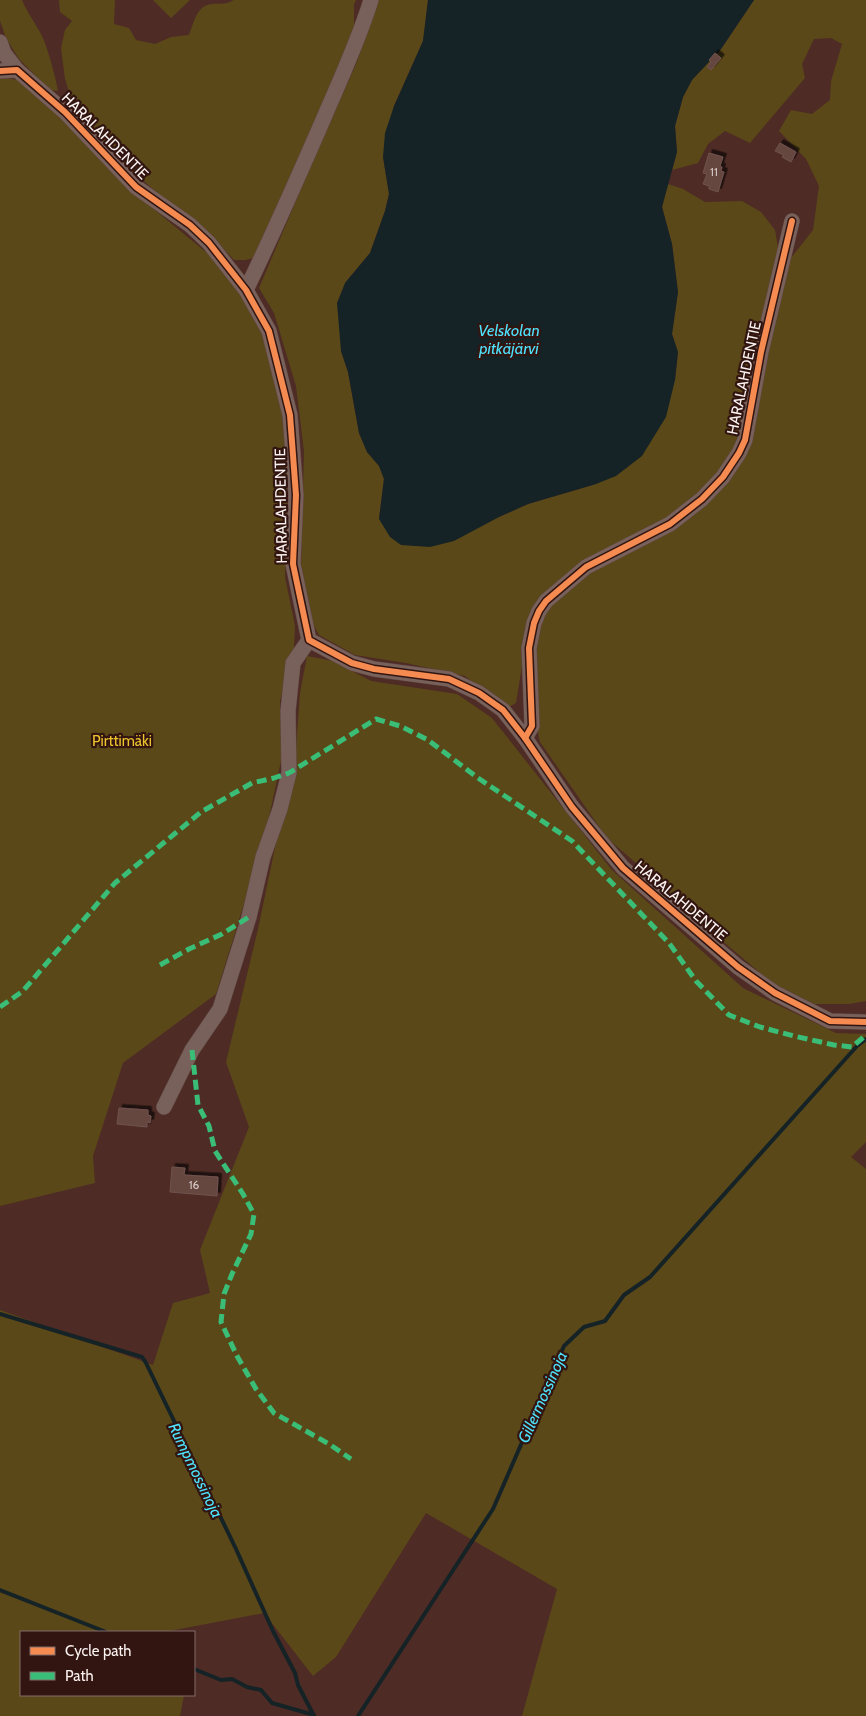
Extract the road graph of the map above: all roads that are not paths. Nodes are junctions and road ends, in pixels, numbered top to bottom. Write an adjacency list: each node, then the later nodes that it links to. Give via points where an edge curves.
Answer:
1 (371, 0): 6 (street, via 329,106)
2 (0, 42): 3 (street, HARALAHDENTIE)
3 (17, 70): 4 (street); 6 (street, HARALAHDENTIE, via 66,112 136,187 210,243)
4 (0, 71)
5 (792, 221): 8 (street, HARALAHDENTIE, via 757,370 745,440 739,453 723,477 702,499 670,524 586,566 546,601 534,624 529,648 532,726)
6 (246, 290): 7 (street, HARALAHDENTIE, via 269,331 290,415 296,495 293,564)
7 (309, 640): 8 (street, HARALAHDENTIE, via 352,663 449,679 479,693 503,710); 10 (street, via 293,663 288,711 289,773 229,982 220,1009 192,1050)
8 (525, 738): 9 (street, HARALAHDENTIE, via 572,808 623,868 738,967 775,993 830,1021)
9 (866, 1022)
10 (164, 1107)

